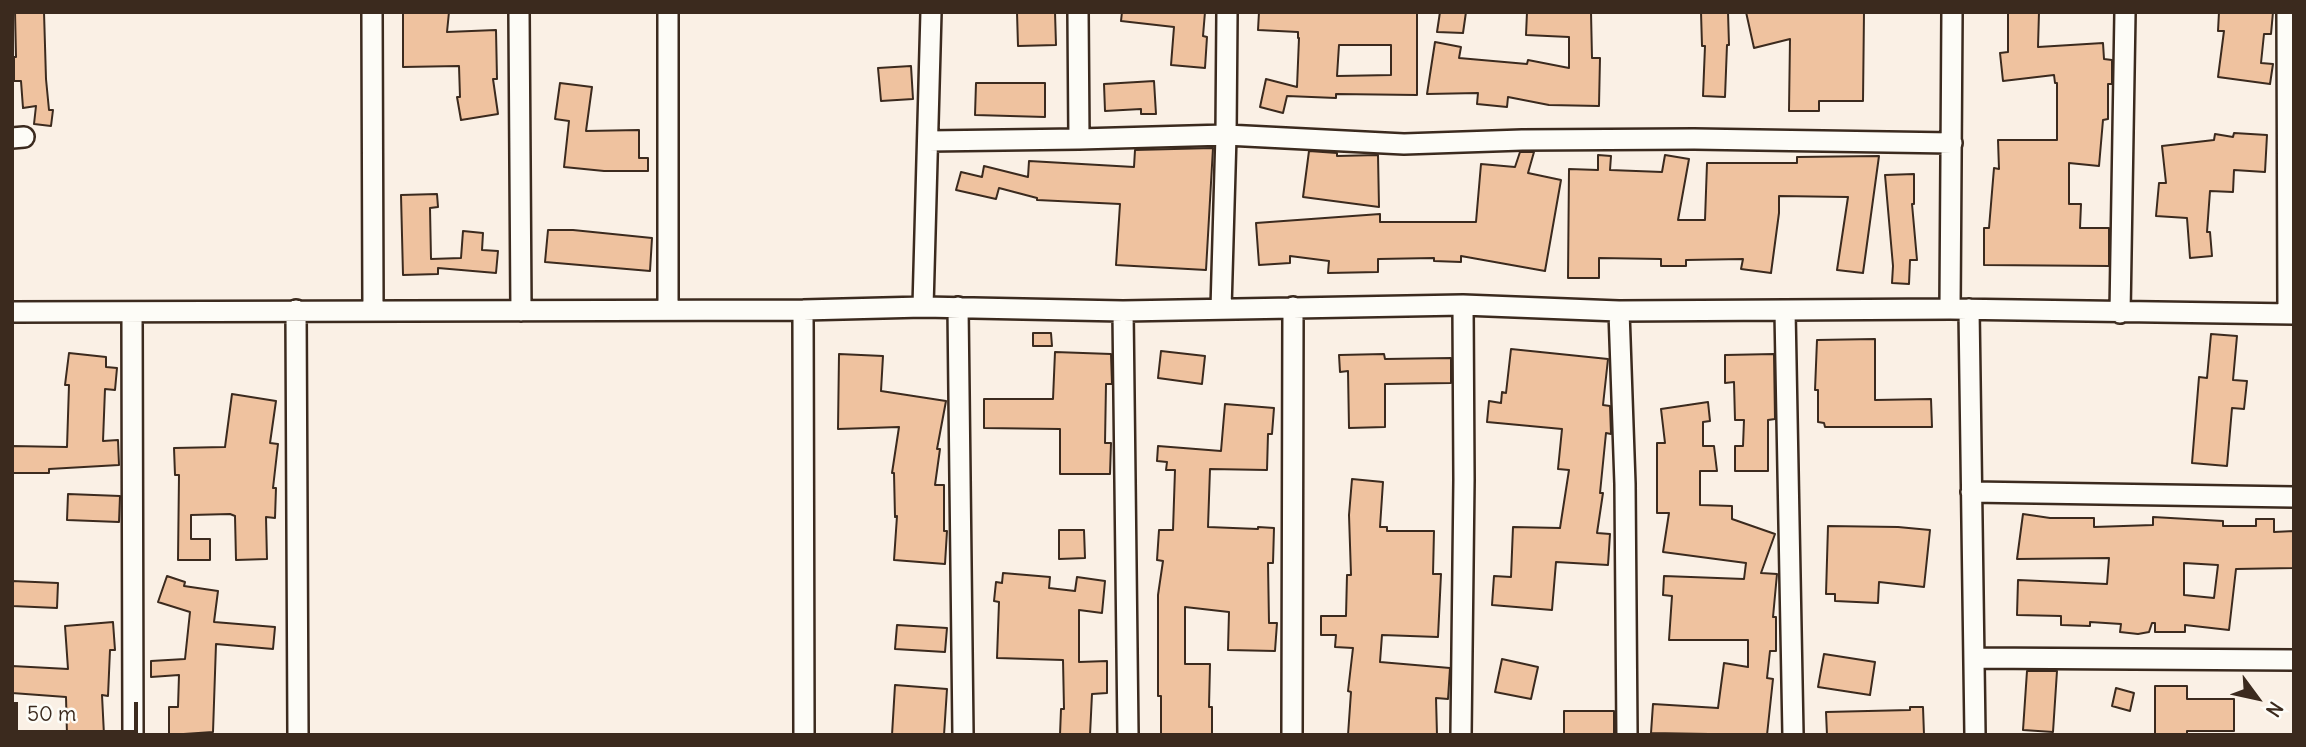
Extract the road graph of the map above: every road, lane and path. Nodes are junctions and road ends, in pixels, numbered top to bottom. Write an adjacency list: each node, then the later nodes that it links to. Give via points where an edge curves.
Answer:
1 (372, 12): 23 (street)
2 (519, 12): 24 (street)
3 (668, 12): 21 (street)
4 (931, 12): 12 (street)
5 (1078, 12): 11 (street)
6 (1227, 12): 10 (street)
7 (1952, 12): 13 (street)
8 (2125, 12): 30 (street)
9 (2287, 12): 31 (street)
10 (1226, 135): 11 (street); 13 (street, via 1404,144 1667,139); 18 (street)
11 (1079, 139): 12 (street)
12 (928, 141): 15 (street)
13 (1952, 143): 19 (street)
14 (1462, 305): 17 (street); 26 (street); 42 (street)
15 (923, 307): 16 (street); 22 (street)
16 (958, 307): 25 (street); 39 (street)
17 (1293, 307): 18 (street); 41 (street)
18 (1221, 309): 25 (street)
19 (1959, 309): 27 (street); 30 (street); 32 (street)
20 (296, 310): 23 (street); 29 (street); 37 (street)
21 (668, 310): 22 (street); 24 (street)
22 (803, 310): 38 (street)
23 (373, 311): 24 (street)
24 (521, 311)
25 (1123, 311): 40 (street)
26 (1619, 311): 27 (street); 43 (street)
27 (1785, 311): 44 (street)
28 (12, 312): 29 (street)
29 (132, 312): 36 (street)
30 (2120, 313): 31 (street)
31 (2291, 314)
32 (1971, 492): 33 (street); 34 (street)
33 (2294, 497)
34 (1974, 658): 35 (street); 45 (street)
35 (2294, 660)
36 (133, 735)
37 (298, 735)
38 (804, 735)
39 (964, 735)
40 (1128, 735)
41 (1292, 735)
42 (1461, 735)
43 (1627, 735)
44 (1793, 735)
45 (1975, 735)

